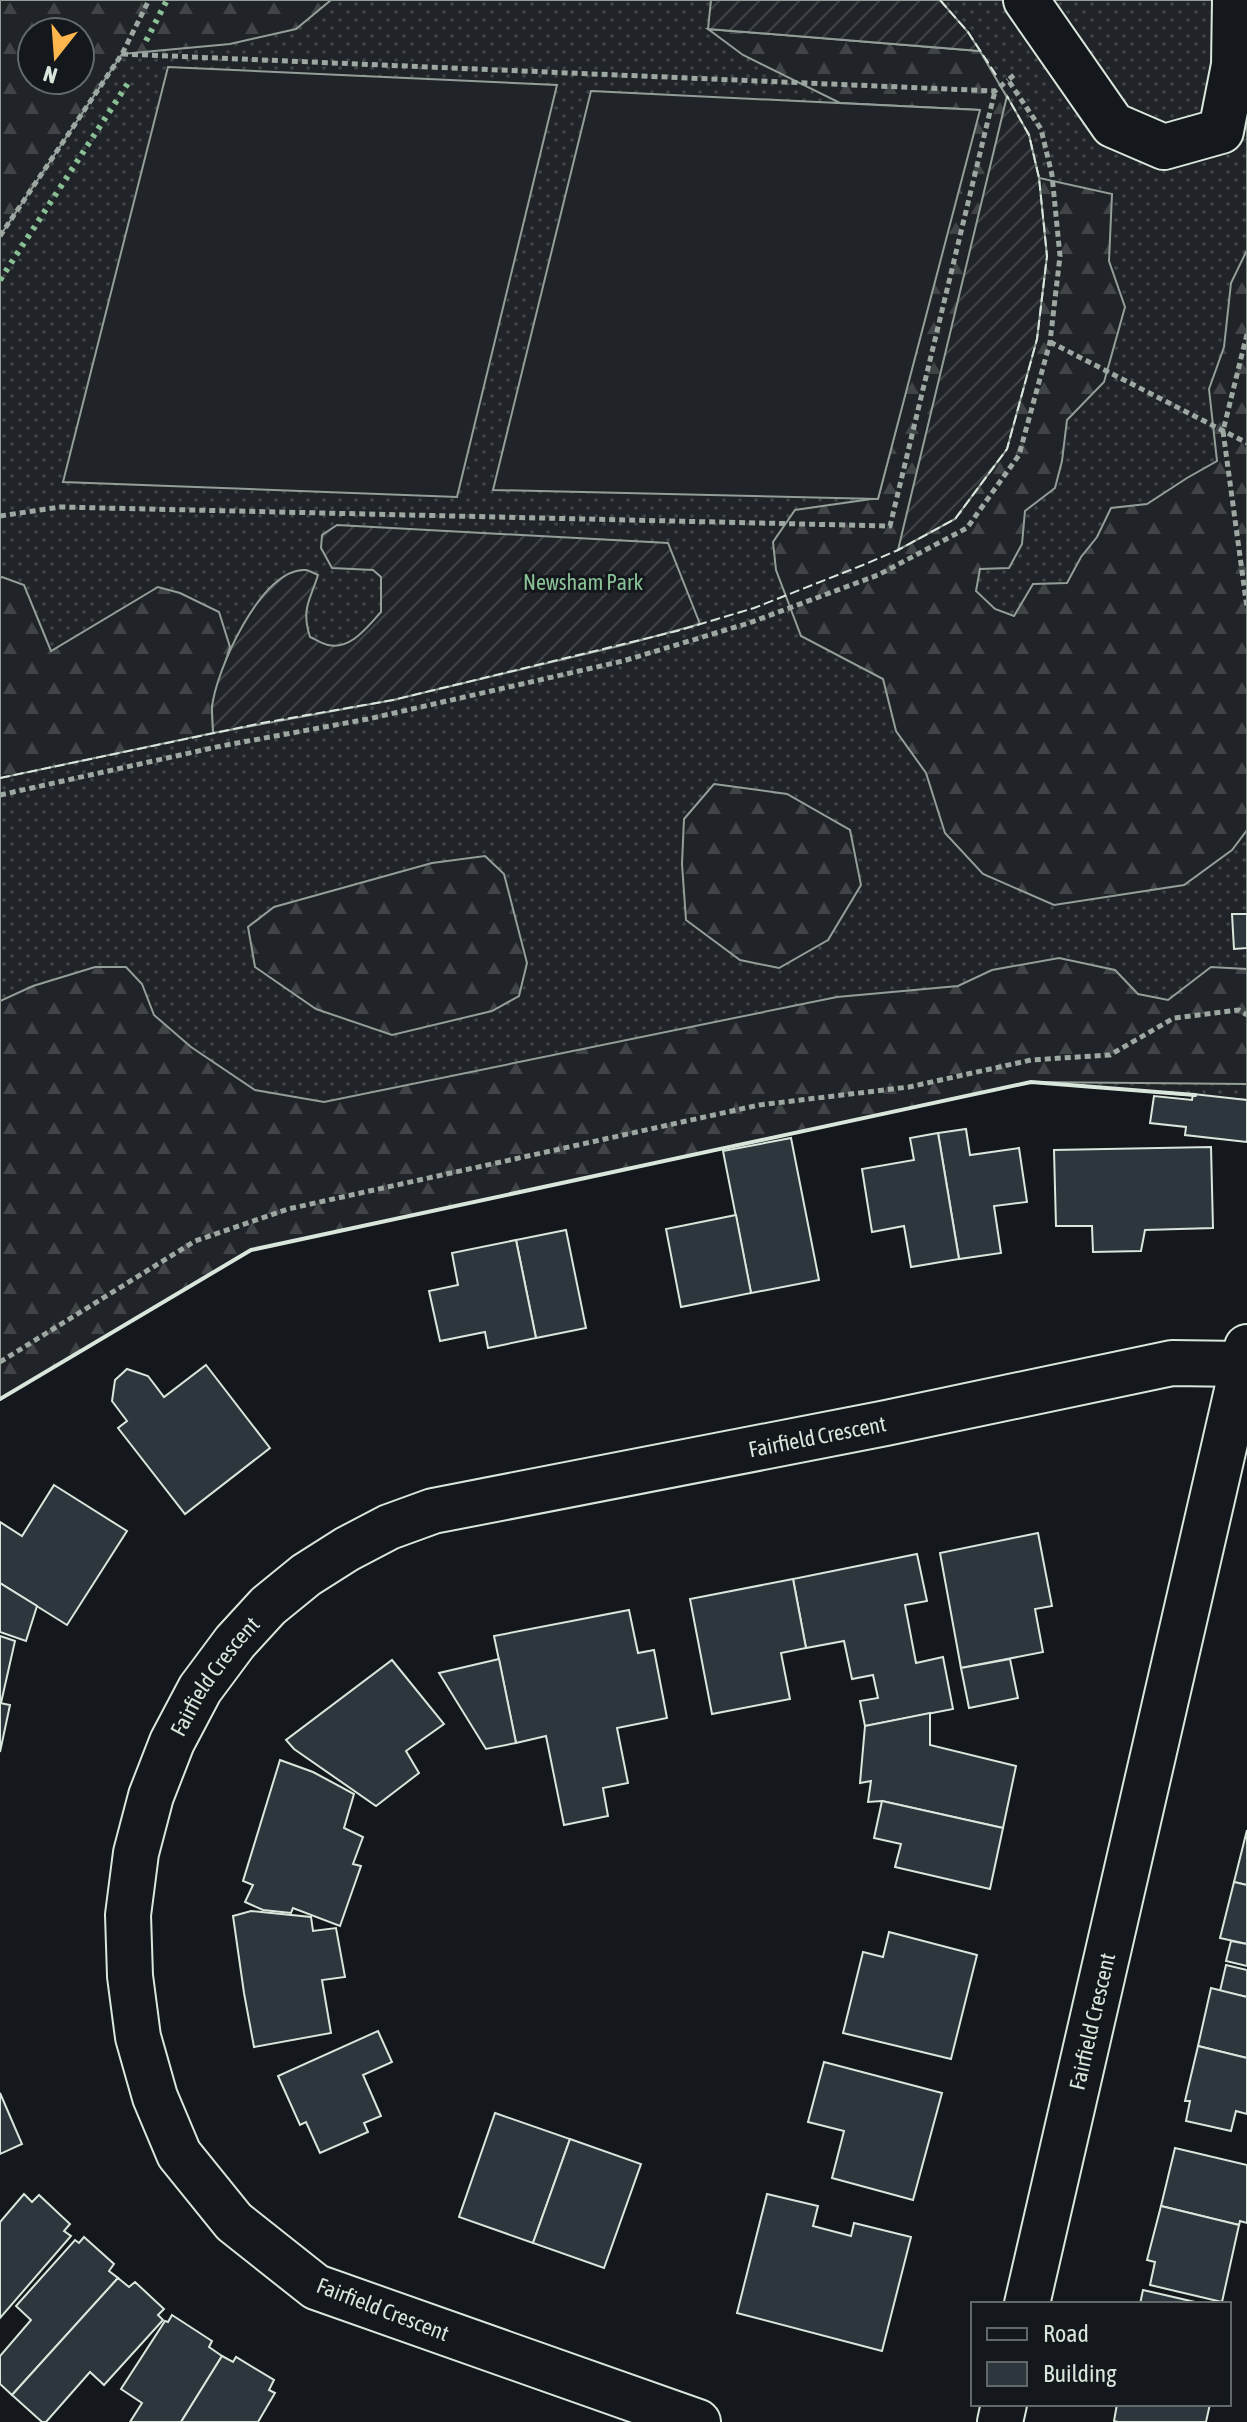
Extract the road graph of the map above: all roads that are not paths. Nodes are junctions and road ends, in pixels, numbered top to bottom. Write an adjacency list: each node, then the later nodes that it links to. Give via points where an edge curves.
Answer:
1 (1026, 0): 2 (street, via 1113,125 1164,147 1221,131 1234,65)
2 (1235, 0)
3 (1244, 1355): 4 (street, Fairfield Crescent); 5 (street, Fairfield Crescent, via 1172,1363 418,1516 347,1549 268,1606 200,1689 172,1742 136,1853 129,1930 138,2037 179,2154 234,2222 316,2287)
4 (1027, 2302)
5 (698, 2422)

